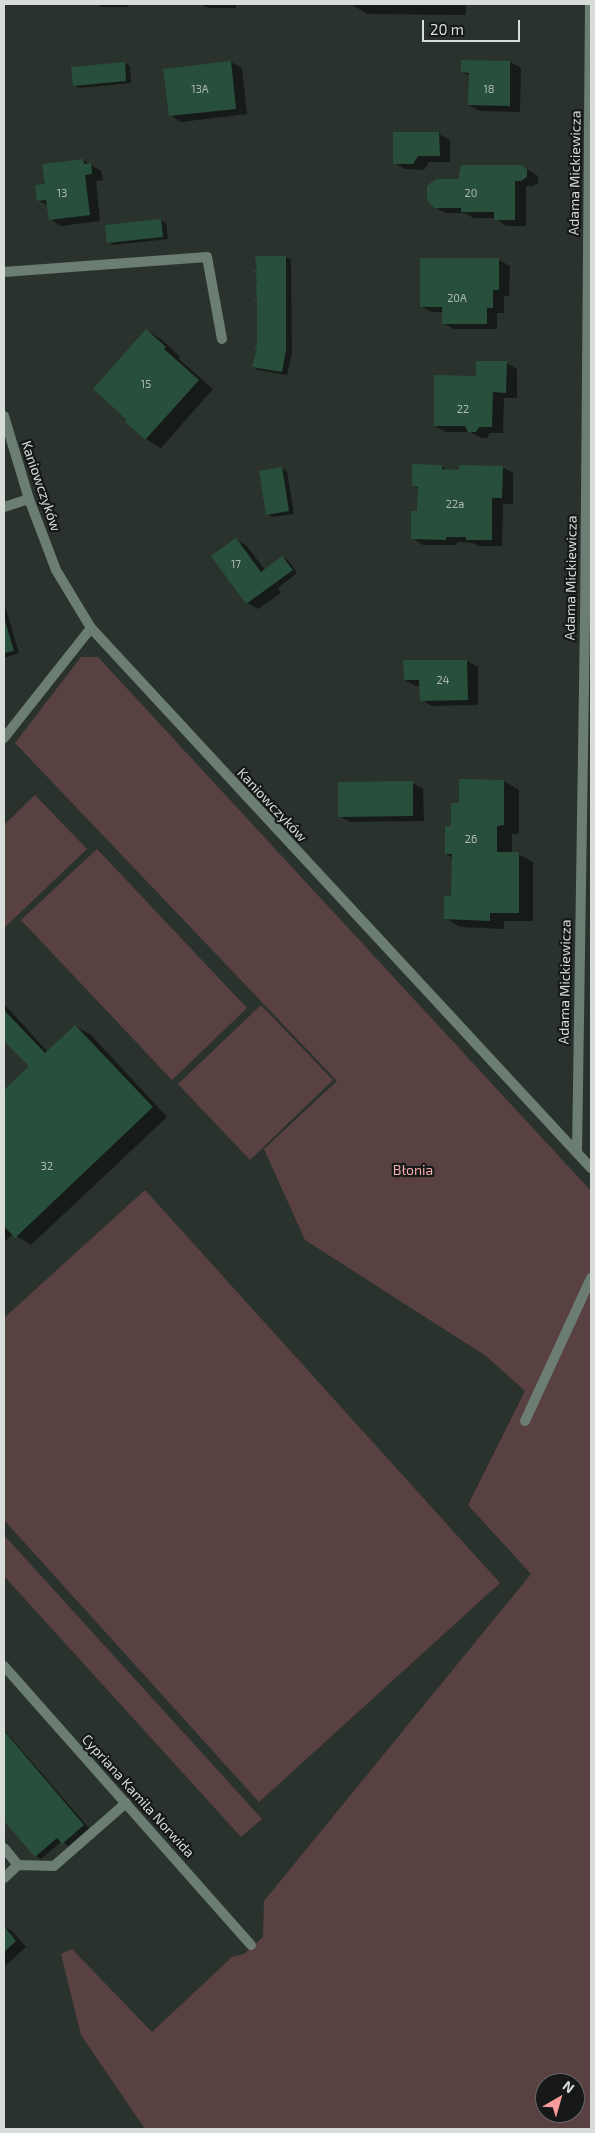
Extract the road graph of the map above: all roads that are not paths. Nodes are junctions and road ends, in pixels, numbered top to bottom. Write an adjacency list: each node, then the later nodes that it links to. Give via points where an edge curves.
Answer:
1 (590, 4): 7 (street, Adama Mickiewicza)
2 (4, 272): 3 (street, via 206,257)
3 (222, 338)
4 (4, 416): 5 (street, Kaniowczyków)
5 (29, 499): 6 (street); 8 (street, Kaniowczyków, via 56,570)
6 (4, 507)
7 (588, 619): 10 (street, Adama Mickiewicza)
8 (91, 628): 9 (street); 10 (street, Kaniowczyków)
9 (4, 738)
10 (577, 1152): 11 (street, Kaniowczyków)
11 (591, 1168)
12 (591, 1278): 13 (street)
13 (525, 1421)
14 (4, 1666): 15 (street, Cypriana Kamila Norwida)
15 (126, 1803): 17 (street, via 54,1866); 19 (street, Cypriana Kamila Norwida)
16 (4, 1848): 17 (street)
17 (18, 1865): 18 (street)
18 (4, 1878)
19 (251, 1945)

